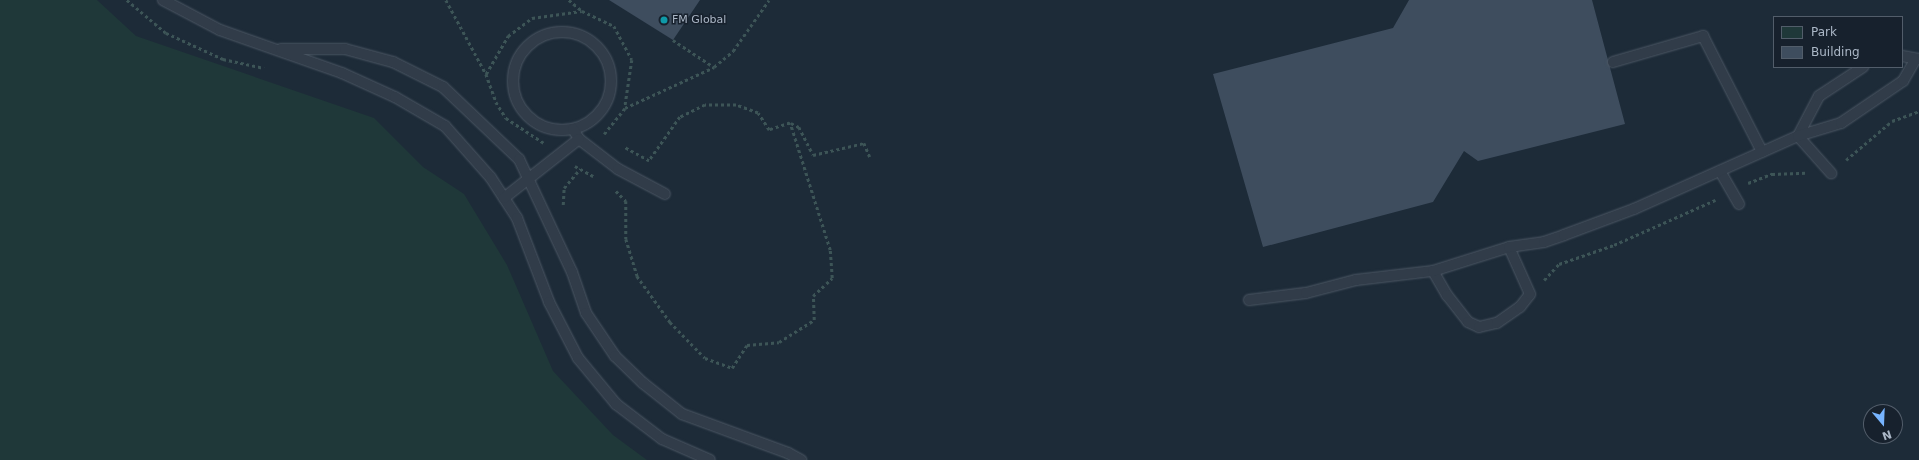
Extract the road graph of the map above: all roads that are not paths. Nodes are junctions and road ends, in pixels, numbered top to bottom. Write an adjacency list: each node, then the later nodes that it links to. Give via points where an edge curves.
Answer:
1 (164, 0): 2 (lane, via 220,30)
2 (273, 49): 13 (lane, via 346,49 400,65 443,87 519,159); 15 (lane, via 342,73 388,94 445,126 491,178)
3 (1903, 56): 4 (lane)
4 (1917, 59): 8 (lane, via 1903,81 1841,123)
5 (1613, 62): 10 (lane, via 1703,36)
6 (1861, 68): 8 (lane, via 1819,96)
7 (573, 129): 7 (lane, via 588,123 600,112 609,93 609,66 601,52 589,41 574,34 558,33 543,36 522,53 514,73 514,89 518,104 528,117 541,126 557,130); 9 (lane)
8 (1798, 136): 10 (lane); 12 (lane)
9 (579, 139): 13 (lane); 14 (lane, via 618,169)
10 (1762, 152): 11 (lane)
11 (1720, 171): 16 (lane); 17 (lane, via 1634,209 1564,235 1544,242)
12 (1831, 173)
13 (529, 180): 15 (lane); 21 (lane, via 548,219 586,313 615,356 643,383 682,414)
14 (665, 194)
15 (504, 198): 20 (lane, via 517,218 549,302 578,358 616,404 662,439)
16 (1738, 204)
17 (1509, 247): 18 (lane); 18 (lane, via 1530,294 1520,307 1496,323 1479,327 1468,322)
18 (1433, 271): 19 (lane, via 1356,280 1306,293)
19 (1249, 300)
20 (710, 460)
21 (801, 460)

